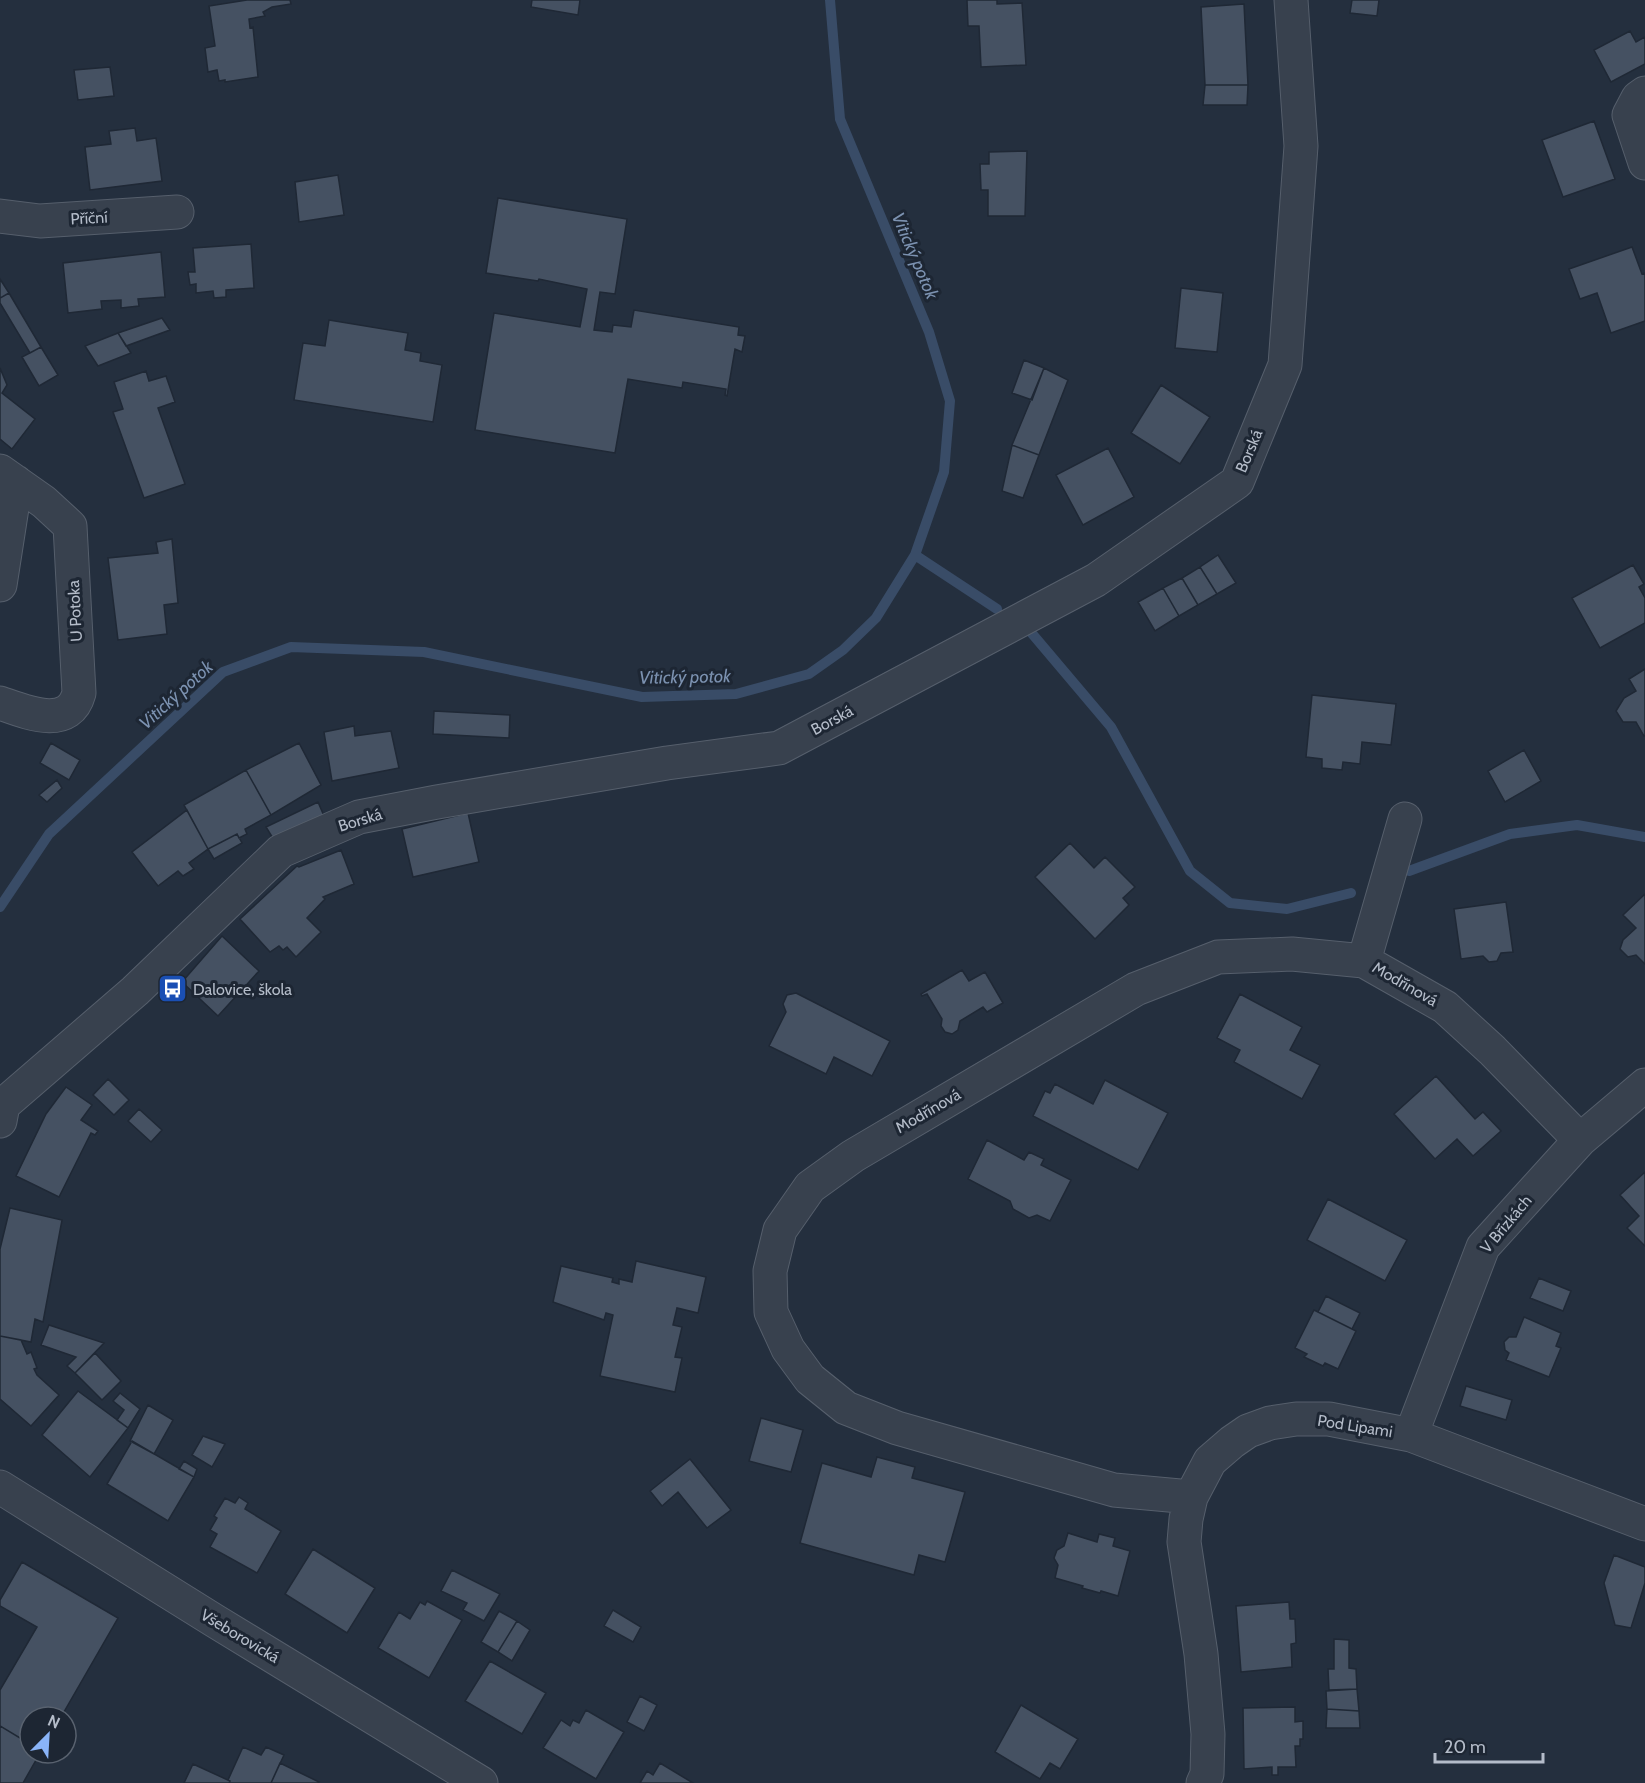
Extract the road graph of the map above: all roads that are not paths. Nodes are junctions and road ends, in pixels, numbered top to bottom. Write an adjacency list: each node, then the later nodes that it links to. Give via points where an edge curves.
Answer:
1 (1291, 0): 12 (street, Borská, via 1301,146 1285,365 1237,482 1096,580 779,748 644,767 359,817 281,851 135,991 3,1105)
2 (1645, 93): 3 (street, via 1629,116)
3 (1645, 163)
4 (177, 212): 5 (street, Příční, via 40,221)
5 (0, 216)
6 (8, 477): 7 (street); 8 (street, U Potoka, via 70,526 79,693 76,704 64,714 40,716)
7 (0, 585)
8 (0, 703)
9 (1405, 819): 10 (street)
10 (1364, 961): 13 (street, Modřínová, via 1446,1007); 16 (street, Modřínová, via 1292,954 1218,957 1136,989 853,1155 810,1187 780,1230 770,1270 771,1312 788,1349 810,1379 846,1408 897,1428 1114,1490)
11 (1644, 1086): 13 (street, V Břízkách)
12 (0, 1121)
13 (1580, 1140): 14 (street, V Břízkách, via 1483,1247)
14 (1411, 1435): 16 (street, Pod Lipami, via 1329,1419 1270,1423 1248,1431 1210,1461); 17 (street, Pod Lipami)
15 (0, 1487): 18 (street, Všeborovická)
16 (1191, 1497): 19 (street, Pod Lipami, via 1184,1542 1208,1734 1207,1774)
17 (1645, 1524)
18 (482, 1783)
19 (1203, 1783)

